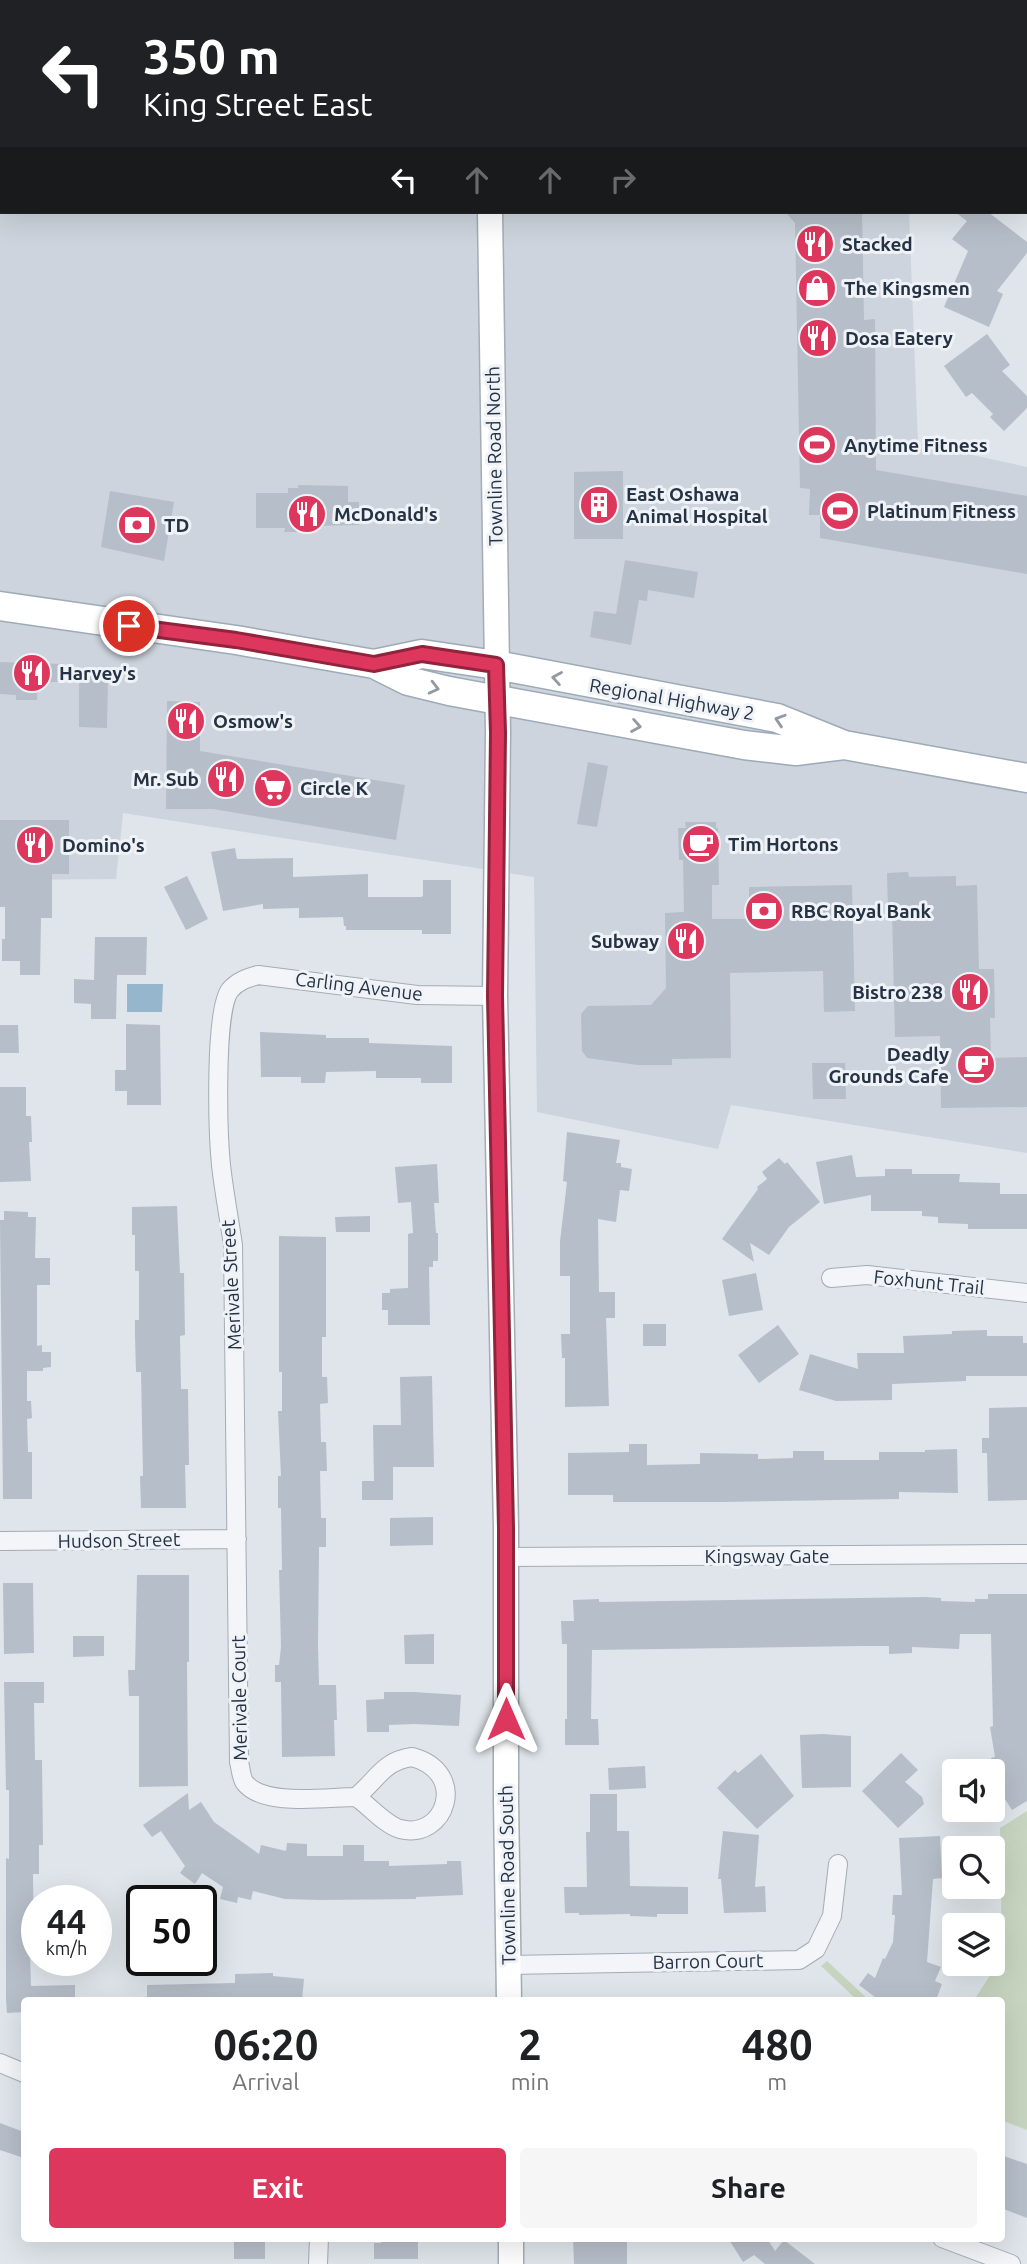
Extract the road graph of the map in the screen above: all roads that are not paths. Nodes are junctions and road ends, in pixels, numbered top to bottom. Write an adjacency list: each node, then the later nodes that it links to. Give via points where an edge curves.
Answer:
1 (490, 214): 4 (main road, Townline Road North)
2 (0, 606): 3 (main road)
3 (374, 664): 4 (main road, Regional Highway 2, via 422,654); 5 (main road, Regional Highway 2, one-way to 5, via 408,681)
4 (496, 665): 5 (main road, Townline Road North); 6 (main road, Regional Highway 2, one-way to 4, via 777,718)
5 (496, 700): 6 (main road, Regional Highway 2, one-way to 6, via 744,746 796,751); 9 (main road, Townline Road South)
6 (844, 745): 7 (main road, Regional Highway 2)
7 (1027, 778)
8 (229, 991): 9 (street, Carling Avenue, via 241,980 258,975 417,995); 12 (street, Merivale Street, via 219,1041 221,1163 233,1245)
9 (495, 996): 15 (main road, Townline Road South)
10 (831, 1278): 11 (street, Foxhunt Trail, via 867,1275)
11 (1027, 1293)
12 (237, 1539): 13 (street, Hudson Street); 16 (street, Merivale Court, via 237,1699 243,1781 256,1793 277,1798)
13 (0, 1541)
14 (1027, 1555): 15 (street, Kingsway Gate)
15 (506, 1557): 18 (main road, Townline Road South)
16 (356, 1797): 16 (street, via 391,1825 413,1830 442,1812 446,1789 435,1767 412,1757 388,1764)
17 (838, 1864): 18 (street, Barron Court, via 832,1916 816,1949 799,1960)
18 (509, 1965): 19 (main road, Townline Road South)
19 (509, 1997)
20 (0, 2063): 21 (street)
21 (21, 2072)
22 (319, 2242): 25 (street)
23 (511, 2242): 26 (main road)
24 (953, 2242): 27 (street)
25 (318, 2264)
26 (511, 2264)
27 (1012, 2264)

